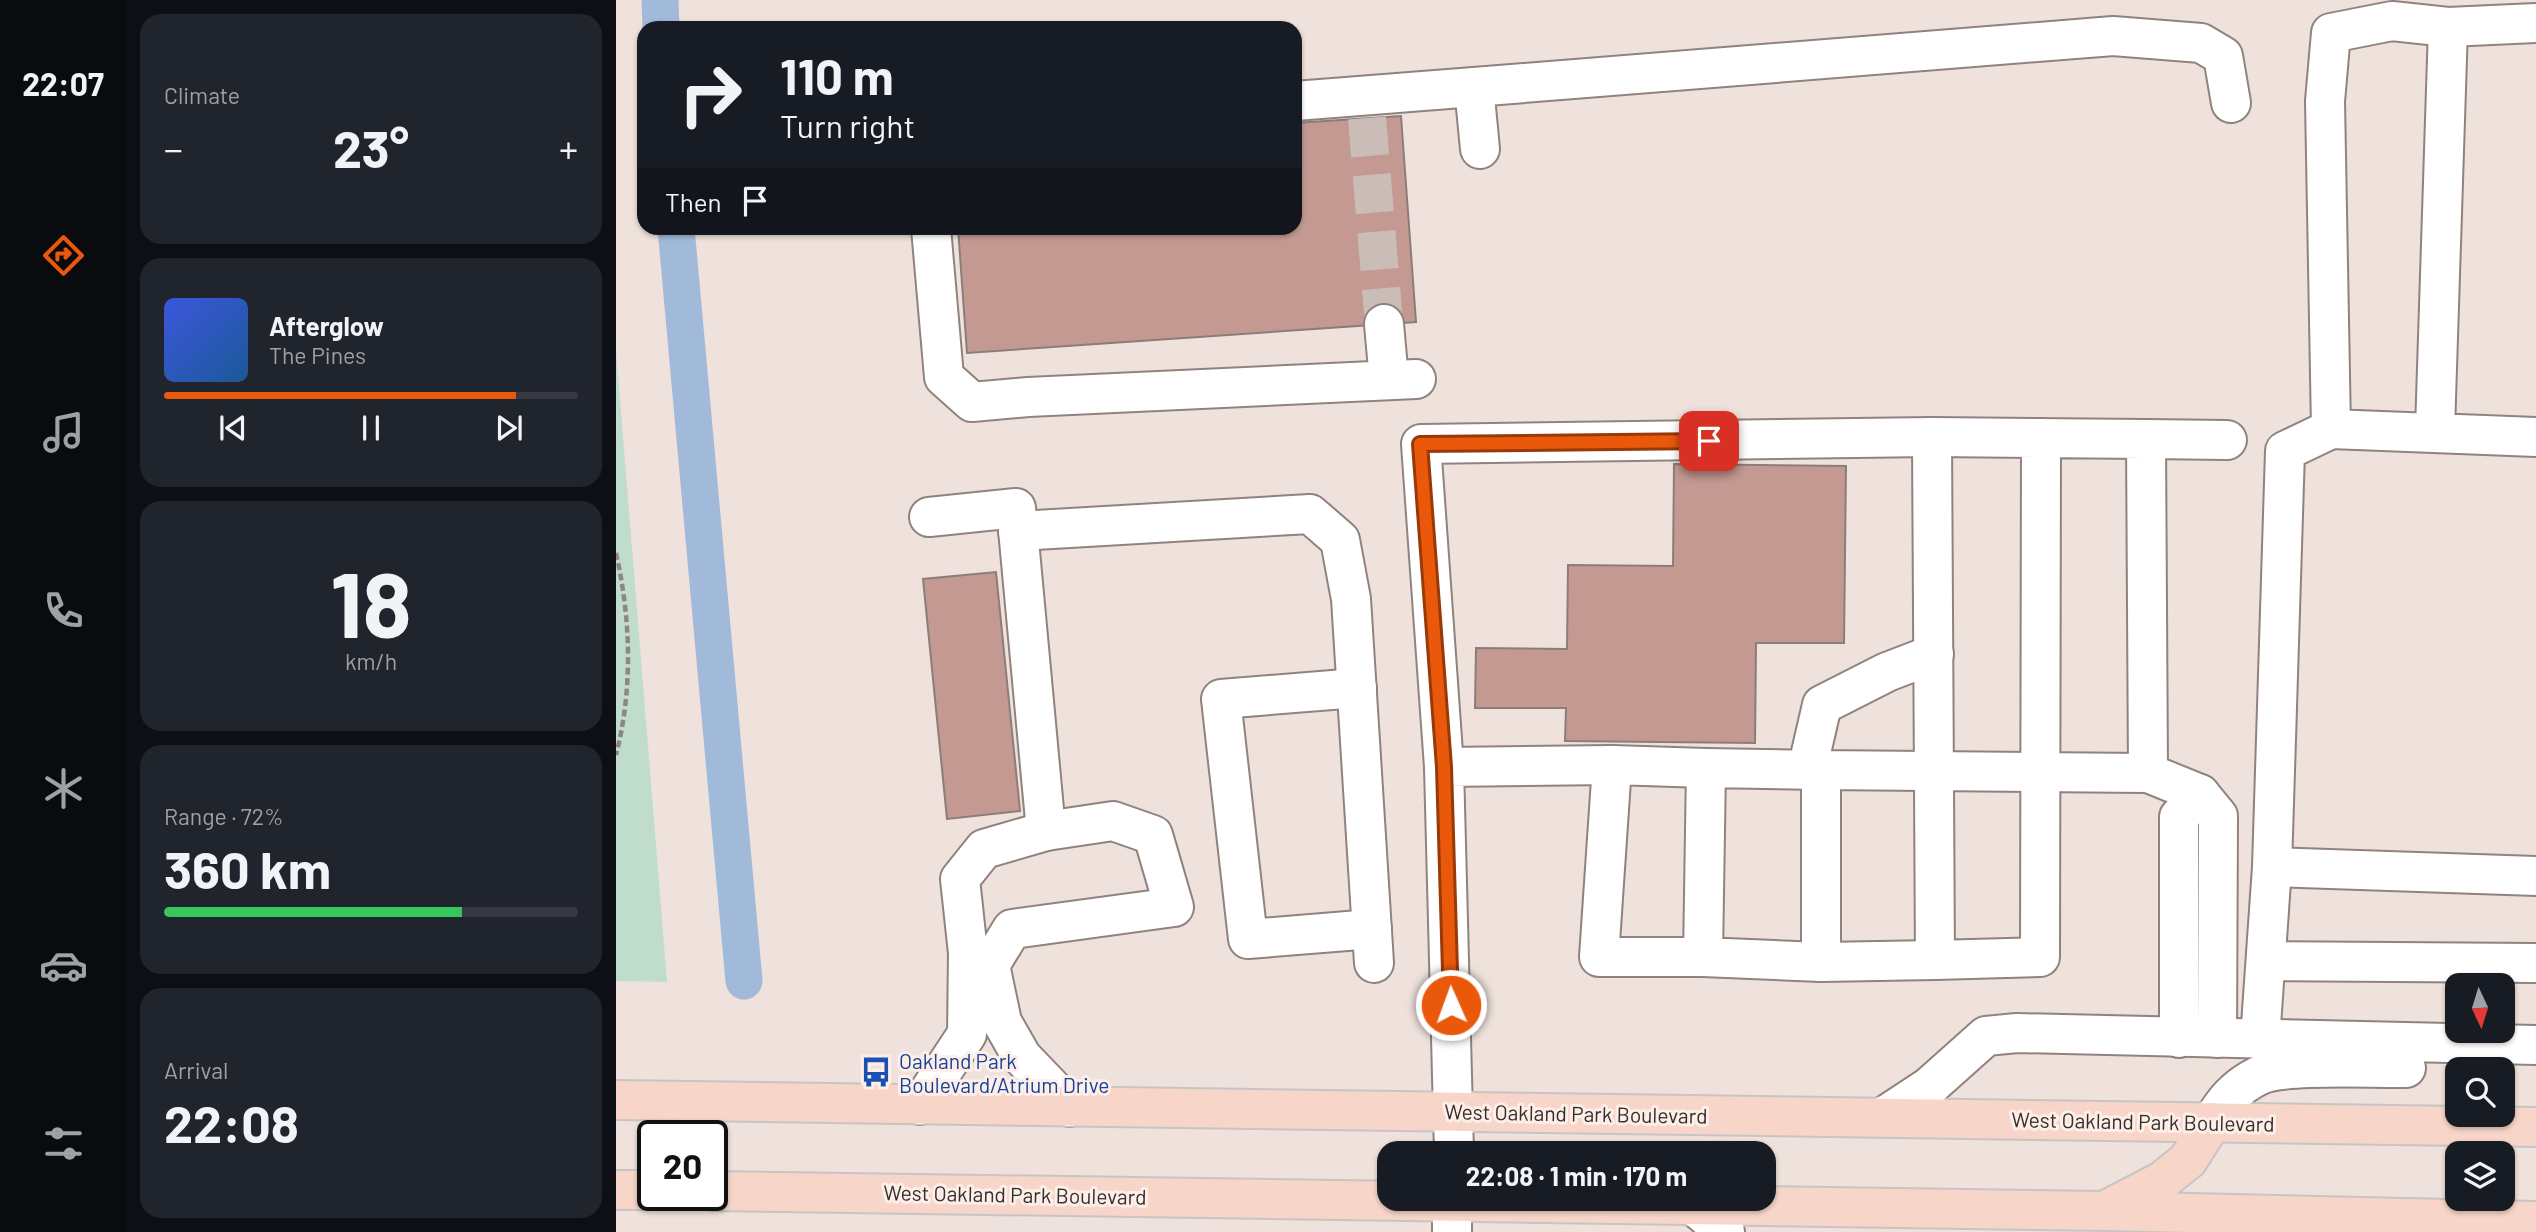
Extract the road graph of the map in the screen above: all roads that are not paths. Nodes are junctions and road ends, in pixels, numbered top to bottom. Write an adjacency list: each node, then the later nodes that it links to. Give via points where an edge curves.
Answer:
1 (2536, 23): 2 (street)
2 (2448, 27): 9 (street, via 2392,22 2331,33 2325,101); 10 (street)
3 (1474, 87): 4 (street, via 1366,107); 5 (street, via 2113,36 2201,43 2223,56); 6 (street)
4 (1302, 102)
5 (2231, 103)
6 (1480, 149)
7 (932, 235): 8 (street, via 944,376 972,402 1403,379)
8 (1384, 324)
9 (2331, 429): 10 (street); 29 (street, via 2285,451)
10 (2435, 430): 11 (street)
11 (2536, 437)
12 (1932, 438): 13 (street); 18 (street); 21 (street, via 1420,444)
13 (2041, 438): 14 (street); 25 (street)
14 (2146, 439): 15 (street); 26 (street)
15 (2227, 440)
16 (929, 517): 17 (street, via 1016,508)
17 (1018, 531): 19 (street, via 1310,514 1340,540 1351,599); 28 (street)
18 (1934, 654): 23 (street, via 1822,705); 24 (street)
19 (1357, 688): 19 (street, via 1221,699 1248,939 1373,946)
20 (1612, 765): 21 (street); 22 (street); 31 (street, via 1599,957)
21 (1444, 767): 44 (street)
22 (1706, 768): 23 (street); 31 (street)
23 (1814, 770): 24 (street); 34 (street)
24 (1934, 772): 25 (street); 32 (street)
25 (2041, 772): 26 (street); 32 (street, via 2040,957)
26 (2148, 773): 27 (street)
27 (2200, 794): 36 (street, via 2179,817); 37 (street, via 2218,816)
28 (1046, 831): 42 (street, via 984,849 960,879 968,953 967,1034); 43 (street, via 1114,821 1153,835 1174,907 1012,929 990,965 1002,1021 1022,1057)
29 (2272, 867): 30 (street); 33 (street)
30 (2536, 876)
31 (1703, 957): 34 (street)
32 (1935, 960): 34 (street)
33 (2266, 961): 35 (street); 38 (street)
34 (1821, 962)
35 (2536, 963)
36 (2179, 1038): 37 (street); 45 (street, via 1986,1036 1930,1086)
37 (2217, 1038): 38 (street)
38 (2260, 1040): 39 (street)
39 (2536, 1045)
40 (2536, 1069): 46 (street, via 2287,1070 2260,1074 2227,1096)
41 (616, 1100): 42 (main road, West Oakland Park Boulevard)
42 (920, 1105): 43 (main road, West Oakland Park Boulevard)
43 (1070, 1107): 44 (main road, West Oakland Park Boulevard)
44 (1455, 1111): 45 (main road, West Oakland Park Boulevard); 48 (street)
45 (1883, 1117): 46 (main road, West Oakland Park Boulevard)
46 (2212, 1122): 47 (main road, West Oakland Park Boulevard); 55 (main road, via 2188,1160)
47 (2536, 1126)
48 (1454, 1141)
49 (616, 1190): 50 (main road)
50 (637, 1190)
51 (728, 1191): 53 (main road, West Oakland Park Boulevard)
52 (1776, 1207): 55 (main road, West Oakland Park Boulevard)
53 (1377, 1209)
54 (1700, 1211): 58 (street)
55 (2112, 1221): 57 (main road, West Oakland Park Boulevard)
56 (2536, 1221): 57 (main road, West Oakland Park Boulevard)
57 (2268, 1223)
58 (1725, 1232)

